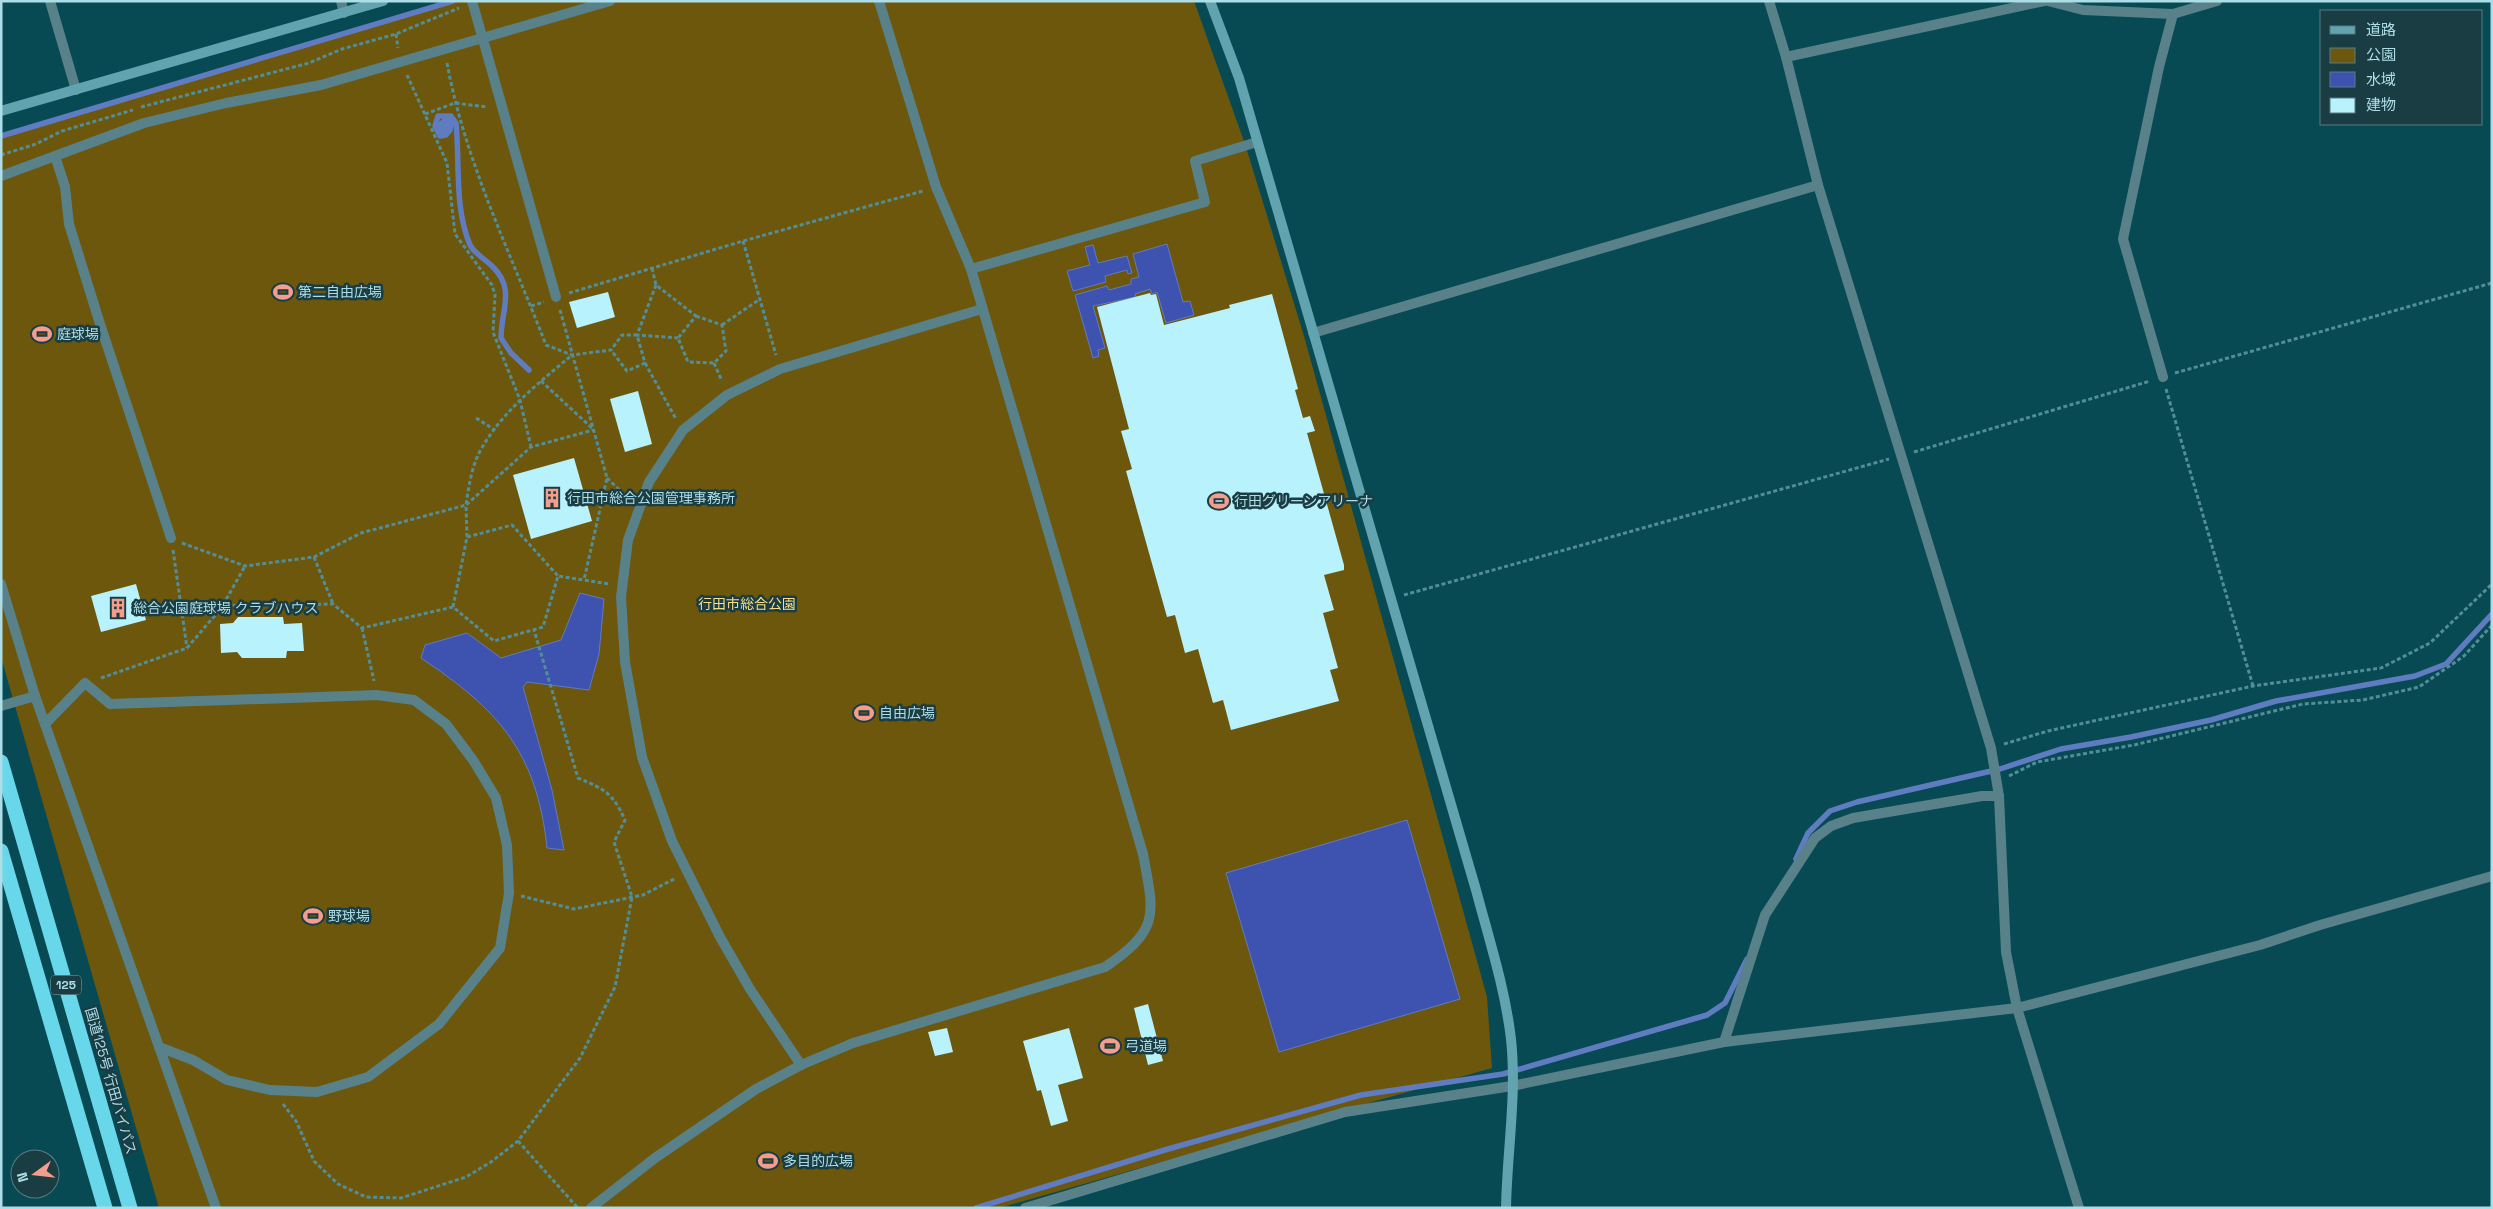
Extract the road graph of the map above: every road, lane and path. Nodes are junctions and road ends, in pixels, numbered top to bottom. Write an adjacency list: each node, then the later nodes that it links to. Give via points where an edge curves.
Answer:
1 (50, 1): 19 (street)
2 (340, 1): 12 (street)
3 (383, 1): 12 (street)
4 (610, 1): 15 (street)
5 (878, 1): 29 (street)
6 (1210, 1): 24 (street, via 1239,78)
7 (1769, 1): 17 (street)
8 (2044, 1): 17 (street)
9 (2048, 1): 13 (street, via 2083,10)
10 (2217, 1): 13 (street)
11 (472, 2): 14 (path); 15 (street)
12 (344, 14): 19 (street)
13 (2173, 14): 49 (street, via 2123,240)
14 (396, 34): 18 (path); 25 (path, via 342,49 309,63 215,89 164,99 62,131 36,144)
15 (482, 39): 16 (street); 21 (street)
16 (445, 50): 18 (street); 20 (path)
17 (1786, 57): 28 (street)
18 (401, 62): 23 (path); 26 (street, via 321,85 144,123)
19 (76, 90): 22 (street)
20 (455, 103): 21 (path); 23 (path); 37 (path, via 475,167)
21 (502, 109): 35 (street)
22 (1, 111)
23 (425, 114): 52 (path, via 447,164 455,234 492,285 495,295 493,332)
24 (1257, 142): 32 (street, via 1195,161 1205,202); 41 (street)
25 (1, 155)
26 (56, 156): 27 (street); 62 (street, via 65,187 69,224)
27 (1, 176)
28 (1818, 185): 41 (street); 82 (street)
29 (936, 187): 30 (path); 32 (street)
30 (743, 241): 31 (path); 36 (path)
31 (652, 268): 34 (path); 35 (path)
32 (971, 269): 38 (street)
33 (2492, 283): 49 (path)
34 (656, 285): 39 (path); 42 (path)
35 (556, 298): 37 (path); 45 (path)
36 (760, 299): 40 (path); 48 (path)
37 (531, 306): 45 (path, via 546,345)
38 (982, 309): 48 (street); 94 (street, via 1143,854 1152,906 1147,928 1127,952 1106,967 853,1043)
39 (696, 316): 40 (path); 43 (path)
40 (722, 325): 47 (path, via 726,351)
41 (1313, 333): 95 (street, via 1503,989 1511,1040)
42 (636, 335): 43 (path); 44 (path, via 622,335); 46 (path)
43 (678, 338): 47 (path, via 688,362)
44 (611, 350): 45 (path); 46 (path, via 627,371)
45 (572, 355): 50 (path); 55 (path)
46 (645, 363): 56 (path)
47 (714, 363): 51 (path)
48 (780, 369): 51 (street)
49 (2162, 377)
50 (541, 381): 52 (path); 55 (path)
51 (727, 395): 56 (street)
52 (520, 400): 54 (path); 57 (path)
53 (476, 418): 54 (path)
54 (495, 430): 59 (path, via 482,446 470,478)
55 (593, 430): 57 (path); 58 (path)
56 (683, 430): 60 (street, via 649,482)
57 (531, 447): 59 (path)
58 (606, 478): 60 (path); 66 (path)
59 (466, 505): 61 (path); 63 (path, via 361,533)
60 (640, 508): 69 (street, via 628,540)
61 (467, 537): 65 (path, via 512,525); 72 (path)
62 (171, 538): 64 (path); 76 (path)
63 (314, 557): 64 (path); 70 (path)
64 (245, 566): 71 (path)
65 (558, 576): 66 (path); 75 (path, via 543,627)
66 (584, 580): 69 (path)
67 (1, 584): 79 (street)
68 (2492, 584): 82 (path, via 2430,643 2381,668 2253,686 2048,731)
69 (622, 586): 94 (street, via 625,662 642,756 672,841 742,974)
70 (333, 604): 71 (path); 74 (path)
71 (223, 606): 76 (path)
72 (454, 607): 74 (path); 75 (path, via 494,641)
73 (2492, 625): 84 (path, via 2464,656 2419,687 2362,700 2303,704 2134,745 2037,762)
74 (362, 628): 78 (path)
75 (534, 630): 90 (path, via 578,778 606,790 617,802 625,820 614,842)
76 (187, 648): 77 (path)
77 (85, 683): 78 (street, via 110,704); 81 (street)
78 (377, 695): 89 (street, via 414,700 446,724 473,760 496,798 507,845)
79 (35, 696): 80 (street); 81 (street)
80 (1, 706)
81 (45, 724): 93 (street)
82 (1991, 748): 84 (street)
83 (1, 762): 99 (highway, 国道125号 行田バイパス / 125)
84 (1997, 782): 85 (street)
85 (1998, 796): 91 (street, via 2006,952); 92 (street, via 1853,818 1831,826 1815,838 1765,915)
86 (1, 851): 98 (highway, 125)
87 (2492, 876): 91 (street, via 2260,945)
88 (661, 886): 90 (path)
89 (509, 893): 90 (path, via 574,909); 96 (street, via 500,948 439,1024 368,1077 317,1092)
90 (632, 897): 97 (path, via 615,987 580,1058)
91 (2018, 1008): 92 (street); 105 (street)
92 (1724, 1042): 95 (street)
93 (159, 1047): 96 (street, via 193,1060 227,1080); 100 (street)
94 (801, 1065): 102 (street, via 756,1089 662,1153)
95 (1512, 1086): 103 (street, via 1345,1112); 104 (street)
96 (270, 1090): 97 (path, via 296,1121 314,1161 338,1184 366,1198 401,1198 466,1177)
97 (518, 1141): 101 (path)
98 (104, 1208)
99 (130, 1208)
100 (216, 1208)
101 (578, 1208)
102 (591, 1208)
103 (1025, 1208)
104 (1506, 1208)
105 (2080, 1208)

